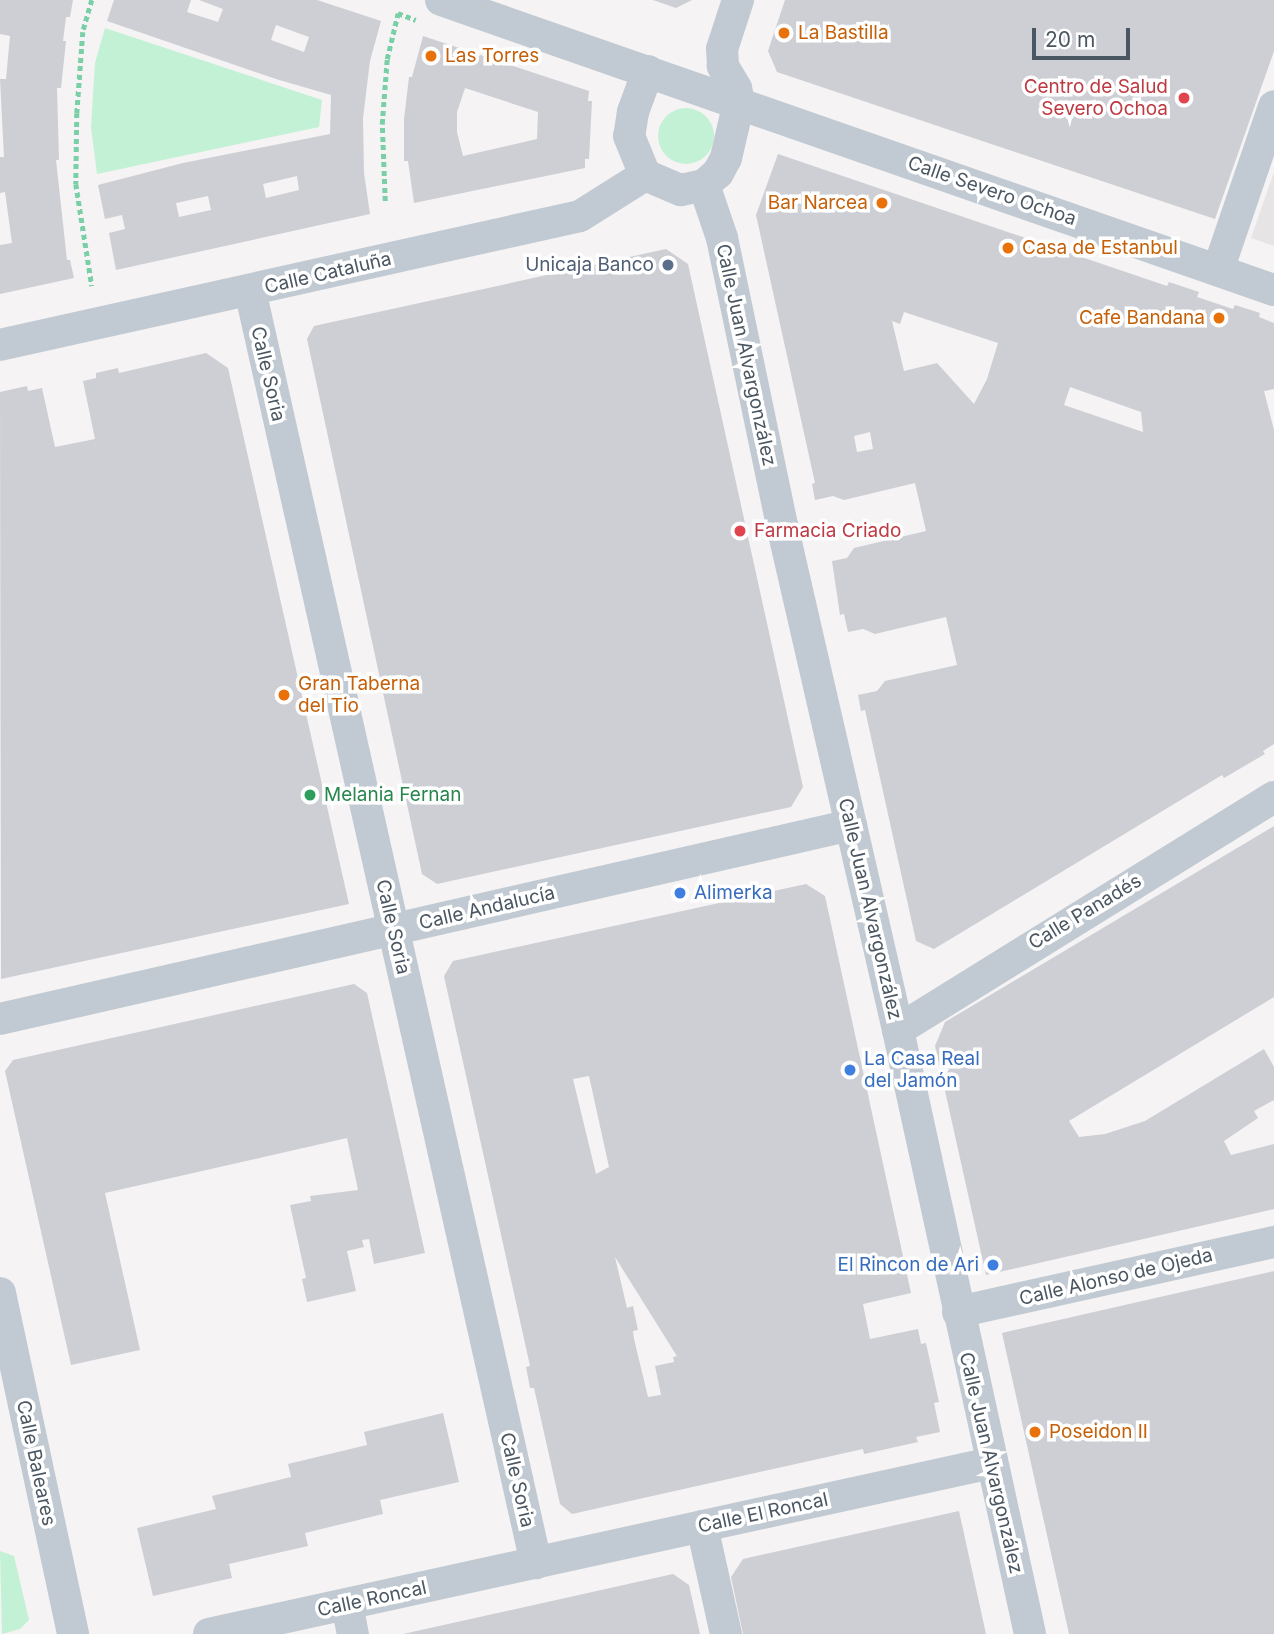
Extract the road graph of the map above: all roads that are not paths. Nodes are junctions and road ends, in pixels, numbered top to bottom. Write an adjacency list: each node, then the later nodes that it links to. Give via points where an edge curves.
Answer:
1 (738, 0): 4 (street, via 722,49 723,66)
2 (432, 11): 3 (street)
3 (636, 67): 4 (street, Calle Severo Ochoa); 6 (street, via 629,136)
4 (739, 102): 7 (street, via 726,158); 8 (street, Calle Severo Ochoa)
5 (1274, 106): 8 (street)
6 (645, 175): 7 (street, via 681,190); 9 (street, Calle Cataluña, via 580,216)
7 (704, 185): 13 (street, Calle Juan Alvargonzález, via 722,238)
8 (1218, 270): 10 (street, Calle Severo Ochoa)
9 (250, 290): 11 (street, Calle Cataluña); 14 (street, Calle Soria)
10 (1274, 290)
11 (0, 345)
12 (1274, 797): 16 (street, Calle Panadés)
13 (851, 825): 14 (street, Calle Andalucía); 16 (street, Calle Juan Alvargonzález)
14 (393, 930): 15 (street, Calle Andalucía); 22 (street, Calle Soria)
15 (0, 1019)
16 (898, 1030): 19 (street, Calle Juan Alvargonzález)
17 (1274, 1242): 19 (street, Calle Alonso de Ojeda)
18 (0, 1293): 24 (street, Calle Baleares)
19 (958, 1312): 20 (street, Calle Juan Alvargonzález)
20 (991, 1464): 21 (street, Calle El Roncal); 27 (street, Calle Juan Alvargonzález)
21 (702, 1526): 22 (street, Calle El Roncal); 26 (street)
22 (536, 1563): 23 (street, Calle Roncal)
23 (350, 1619): 25 (street, Calle Roncal)
24 (73, 1634)
25 (209, 1634)
26 (726, 1634)
27 (1030, 1634)

